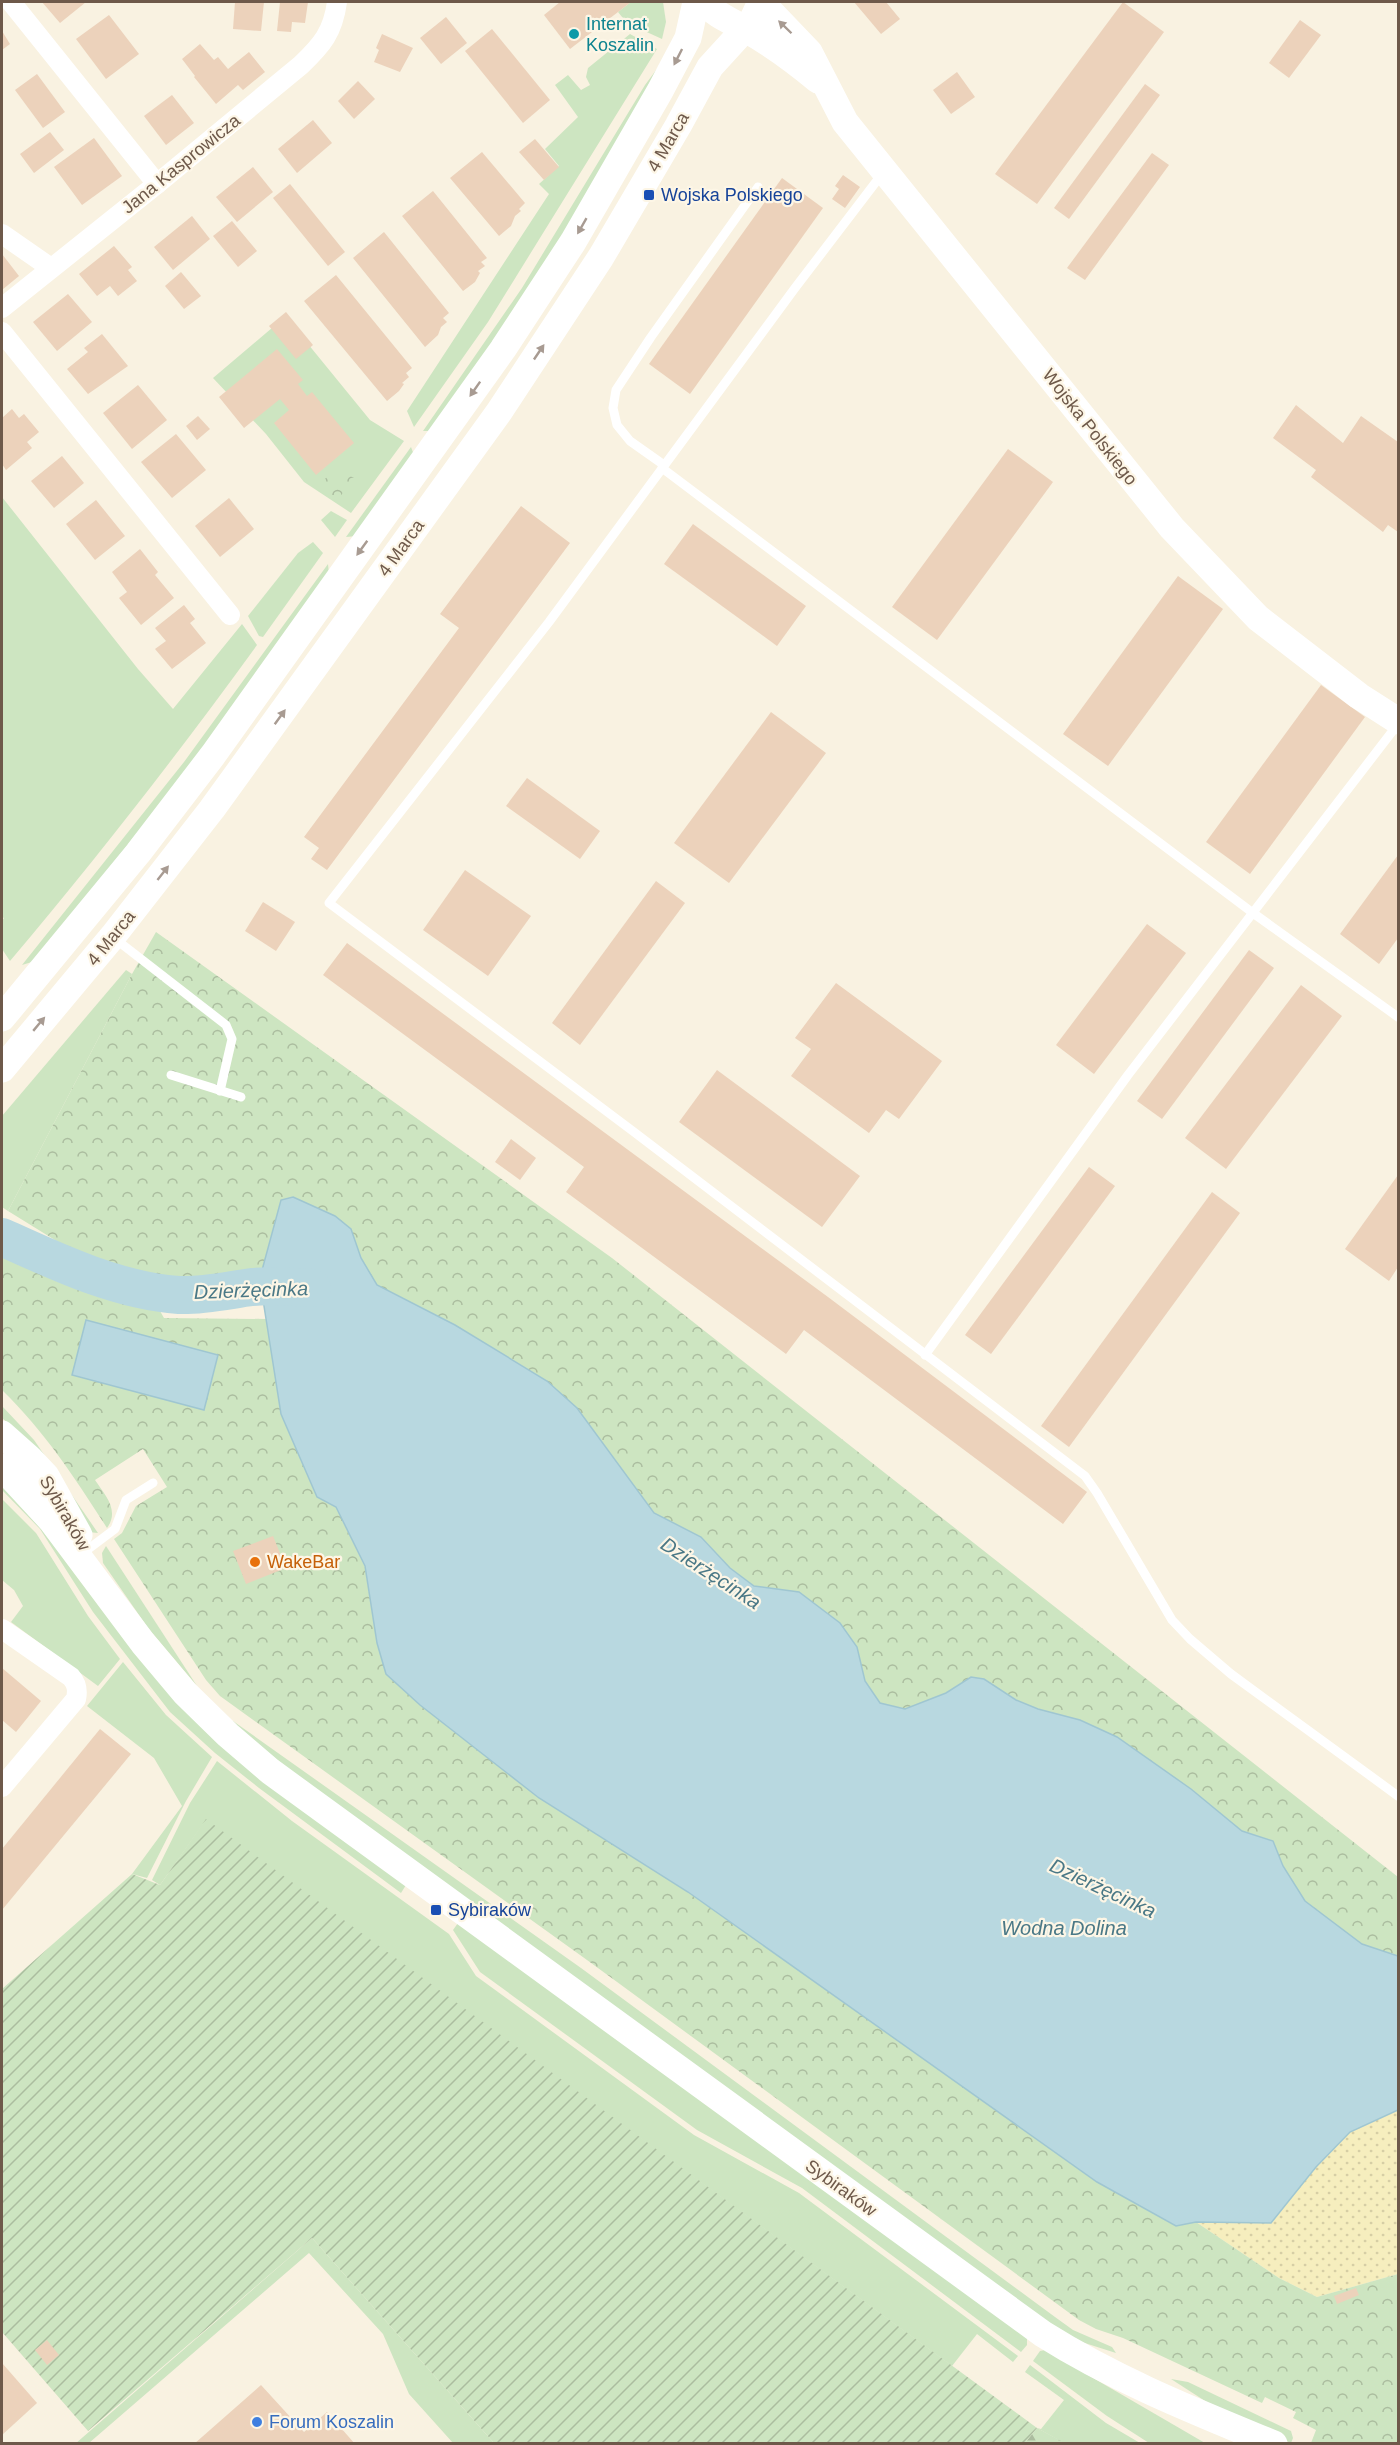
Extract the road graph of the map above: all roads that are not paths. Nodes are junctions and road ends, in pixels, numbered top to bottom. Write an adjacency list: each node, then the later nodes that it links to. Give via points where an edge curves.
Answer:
1 (11, 2): 9 (street)
2 (337, 2): 9 (street, Jana Kasprowicza, via 323,44)
3 (696, 2): 21 (street, 4 Marca, one-way to 21, via 688,38 655,100 573,242 503,350 213,756)
4 (703, 2): 6 (street, Wojska Polskiego, via 717,15)
5 (761, 2): 6 (street, 4 Marca); 7 (street, Wojska Polskiego, one-way to 5, via 809,52)
6 (745, 28): 7 (street, Wojska Polskiego); 19 (street, 4 Marca, one-way to 6, via 246,765 499,412 601,257 710,67)
7 (828, 88): 8 (street, Wojska Polskiego, via 845,122)
8 (884, 171): 15 (lane); 17 (street, Wojska Polskiego, via 1172,528 1258,618)
9 (157, 184): 12 (street, Jana Kasprowicza)
10 (758, 187): 15 (lane, via 616,390 613,408 617,425 630,441)
11 (2, 234): 12 (street)
12 (51, 268): 13 (street, Jana Kasprowicza)
13 (2, 308)
14 (2, 332): 16 (street)
15 (663, 466): 18 (lane); 26 (lane, via 549,622 329,903)
16 (230, 615)
17 (1398, 722): 18 (lane)
18 (1253, 913): 20 (lane); 26 (lane, via 1128,1075)
19 (113, 936): 22 (street, 4 Marca, one-way to 19); 24 (lane, via 226,1025 232,1039)
20 (1398, 1017)
21 (2, 1018)
22 (2, 1069)
23 (171, 1075): 24 (lane)
24 (220, 1091): 25 (lane)
25 (241, 1097)
26 (925, 1355): 34 (lane, via 1085,1476 1172,1620 1190,1639 1231,1674)
27 (2, 1434): 30 (street, Sybiraków, via 46,1476)
28 (2, 1467): 31 (street, Sybiraków, via 51,1520)
29 (153, 1483): 30 (lane, via 126,1500 115,1529)
30 (87, 1550): 31 (street, Sybiraków)
31 (115, 1603): 35 (street, Sybiraków, via 185,1693 270,1772 1003,2306 1085,2360)
32 (2, 1629): 33 (street, via 71,1677 78,1693)
33 (2, 1787)
34 (1398, 1796)
35 (1143, 2390): 36 (street); 37 (street, Sybiraków)
36 (1239, 2444)
37 (1274, 2444)

